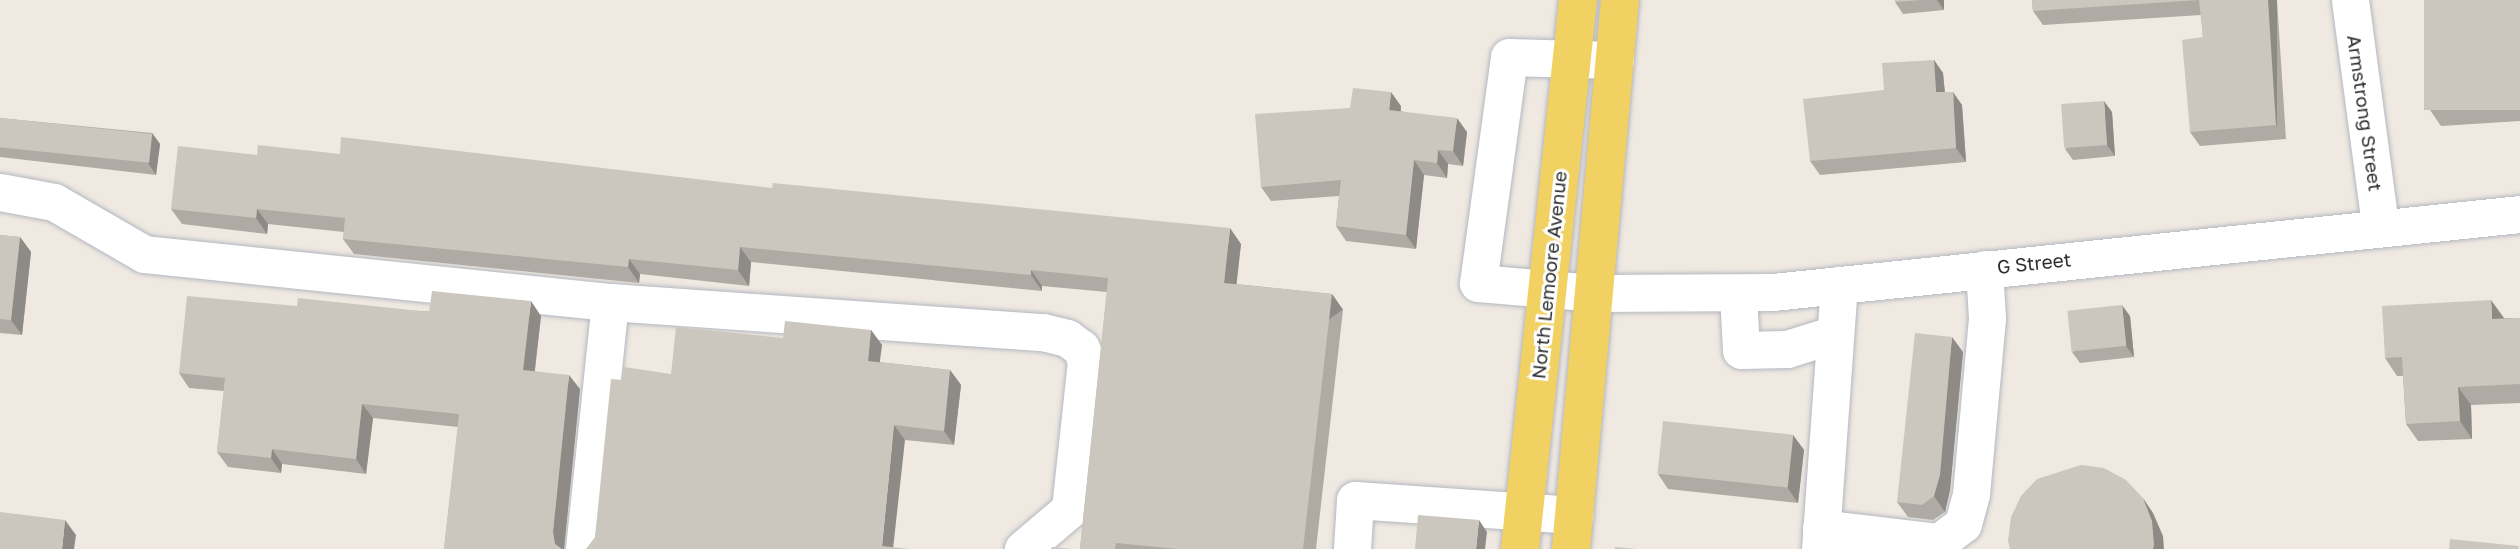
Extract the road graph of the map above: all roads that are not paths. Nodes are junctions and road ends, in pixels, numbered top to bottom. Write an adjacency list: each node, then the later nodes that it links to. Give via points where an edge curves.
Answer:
1 (1578, 0): 4 (main road, North Lemoore Avenue)
2 (1620, 0): 5 (main road)
3 (2350, 0): 8 (street, Armstrong Street)
4 (1572, 59): 5 (street); 11 (main road, North Lemoore Avenue); 11 (street, G Street, via 1509,57 1478,283)
5 (1615, 60): 12 (main road)
6 (0, 192): 14 (street, via 54,202 144,254)
7 (2520, 214): 8 (street, G Street)
8 (2380, 225): 9 (street, G Street)
9 (1984, 269): 10 (street, G Street); 18 (street, via 1987,318 1971,494 1963,523 1939,542)
10 (1839, 285): 13 (street, G Street); 15 (street)
11 (1548, 290): 12 (street, G Street); 16 (main road, North Lemoore Avenue)
12 (1594, 293): 13 (street, G Street); 17 (main road)
13 (1738, 293): 15 (street, via 1741,350 1787,349)
14 (610, 302): 19 (street); 20 (street, via 1043,332 1067,338 1081,348 1086,361 1070,509)
15 (1835, 334): 18 (street)
16 (1524, 511): 17 (street); 21 (street, via 1355,500); 22 (main road, North Lemoore Avenue)
17 (1572, 532)
18 (1820, 538)
19 (584, 549)
20 (1023, 549)
21 (1352, 549)
22 (1520, 549)

